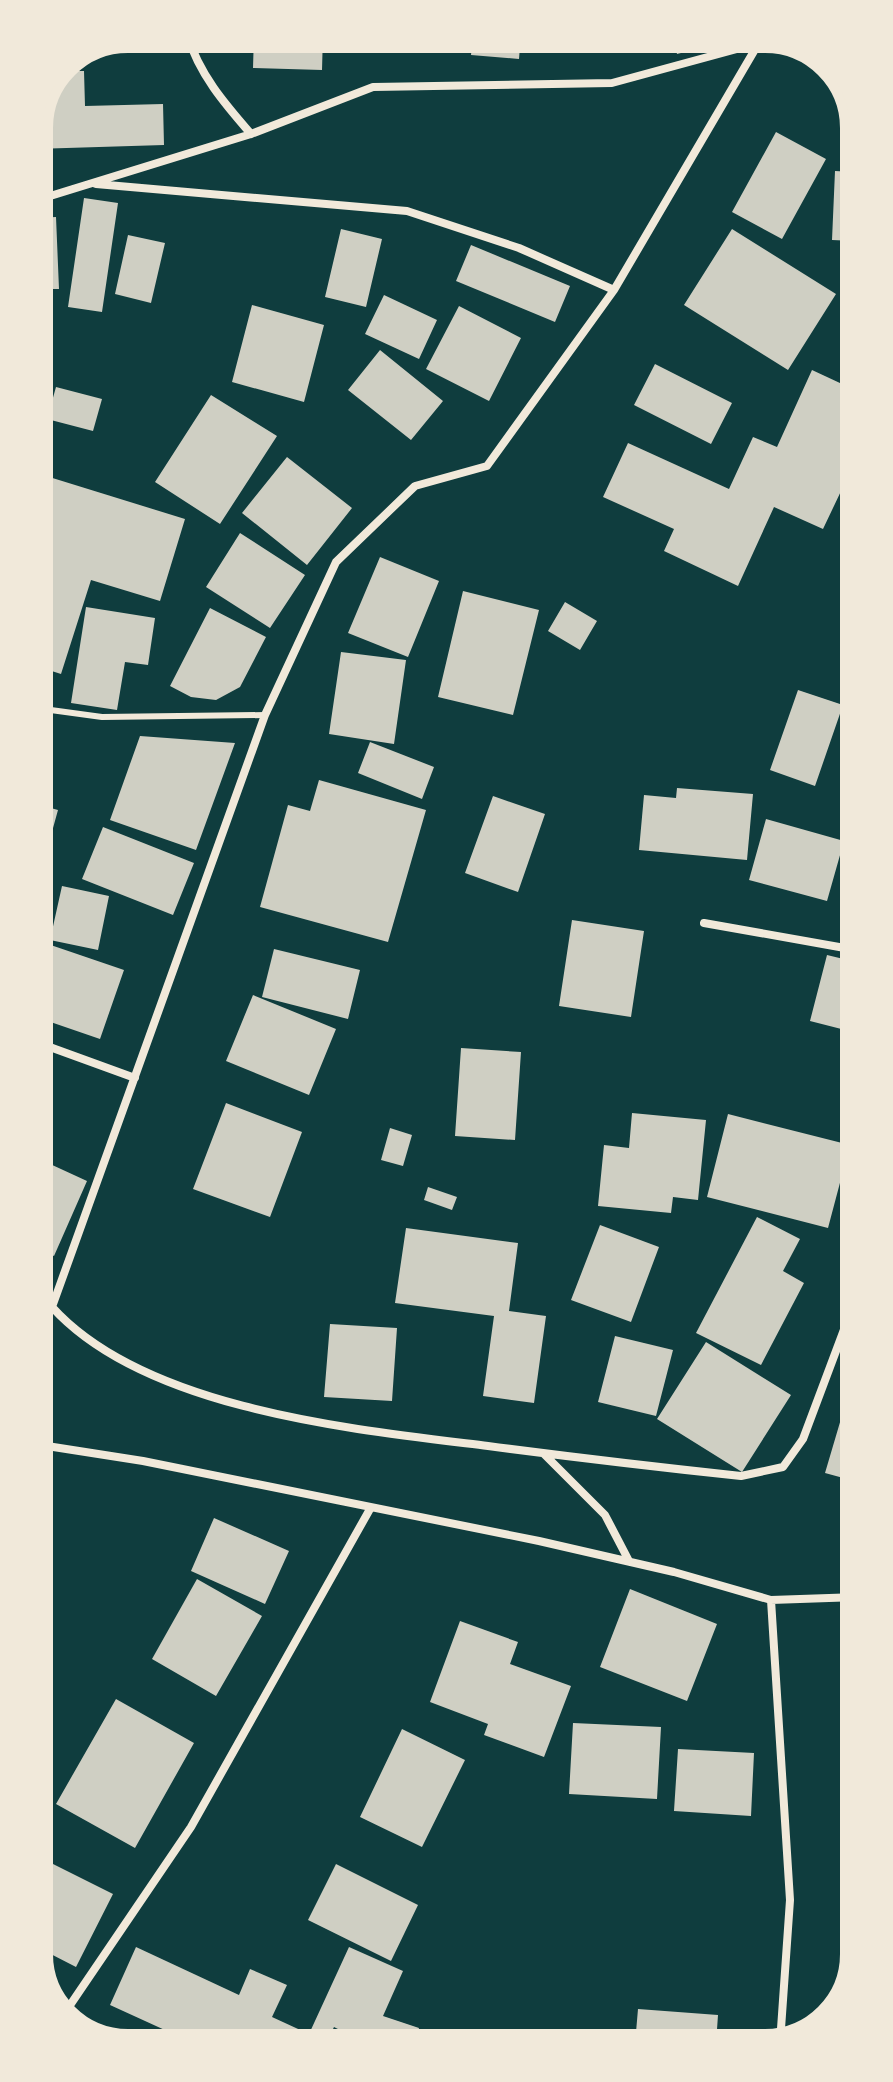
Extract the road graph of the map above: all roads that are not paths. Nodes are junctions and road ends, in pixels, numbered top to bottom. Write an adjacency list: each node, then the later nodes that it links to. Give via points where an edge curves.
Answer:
1 (191, 48): 4 (street, via 217,95)
2 (741, 48): 4 (street, via 612,83 373,87)
3 (756, 48): 7 (street)
4 (251, 134): 5 (street)
5 (92, 184): 6 (street); 7 (street, via 407,211 519,248)
6 (48, 197)
7 (614, 290): 9 (street, via 487,466 415,486 336,562)
8 (48, 710): 9 (lane, via 102,717)
9 (265, 715): 13 (street)
10 (704, 923): 11 (street)
11 (845, 948)
12 (48, 1046): 13 (street)
13 (135, 1078): 14 (street)
14 (52, 1307): 15 (street); 18 (street, via 71,1327 129,1364 248,1409 359,1430)
15 (48, 1311)
16 (845, 1327): 18 (street, via 803,1439 783,1467 741,1476)
17 (48, 1446): 19 (street)
18 (543, 1453): 20 (street, via 605,1515)
19 (370, 1509): 20 (street); 23 (street, via 191,1827)
20 (629, 1561): 22 (street)
21 (845, 1597): 22 (street)
22 (771, 1600): 24 (street, via 790,1900)
23 (68, 2007)
24 (781, 2032)

